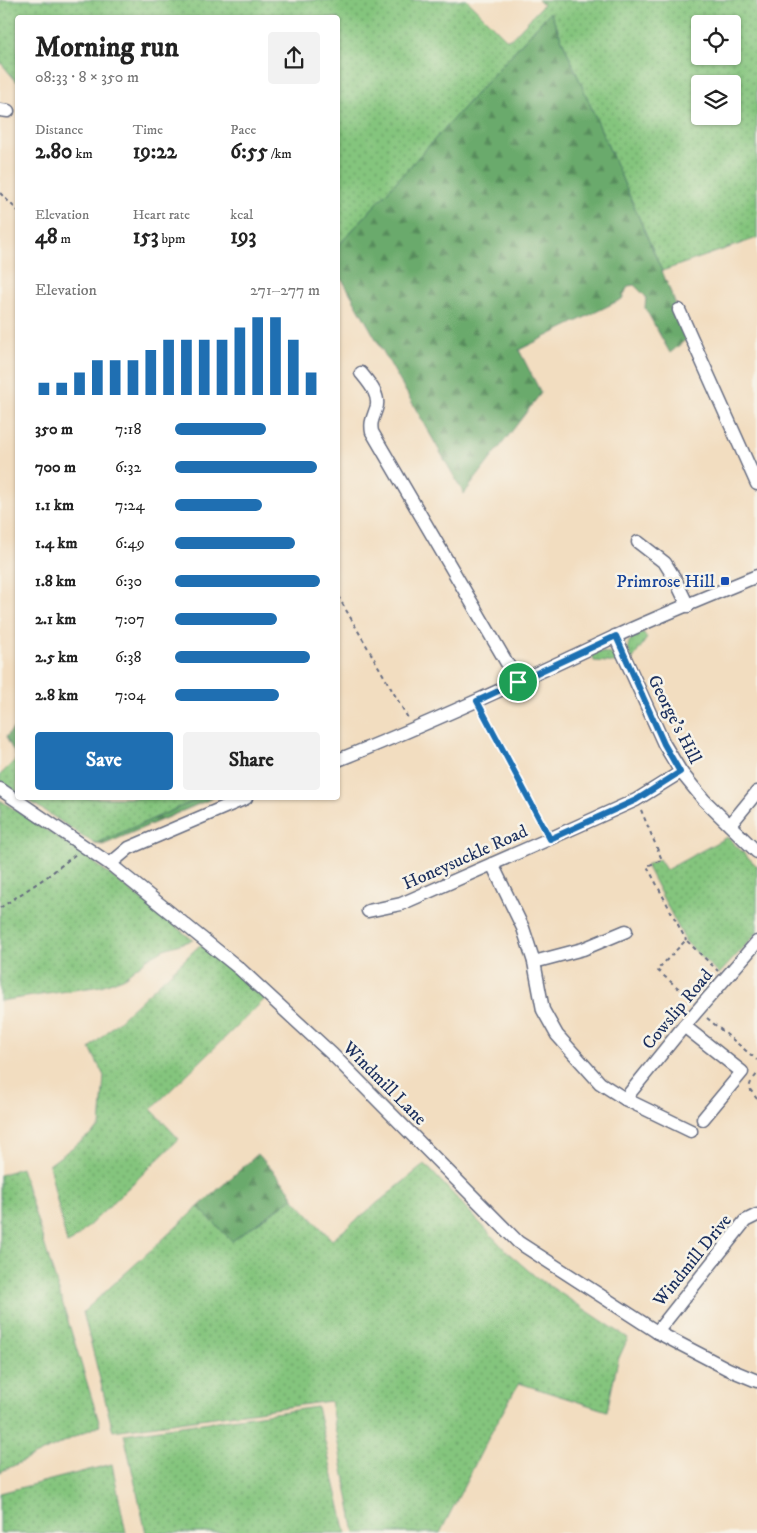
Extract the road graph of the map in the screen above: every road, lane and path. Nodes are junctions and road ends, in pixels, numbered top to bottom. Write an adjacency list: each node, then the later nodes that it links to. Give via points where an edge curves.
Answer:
1 (0, 193): 2 (path)
2 (15, 208)
3 (679, 310): 5 (street)
4 (361, 374): 11 (street, via 373,389 378,405 370,423 372,432)
5 (757, 484)
6 (638, 542): 9 (street, via 665,564)
7 (757, 576): 9 (street)
8 (340, 599): 13 (path)
9 (688, 606): 10 (street)
10 (616, 636): 11 (street); 15 (street, George's Hill, via 664,744)
11 (518, 682): 12 (street)
12 (477, 701): 13 (street); 23 (path)
13 (415, 728): 14 (street)
14 (340, 759)
15 (680, 772): 22 (street, George's Hill); 23 (street, Honeysuckle Road, via 636,800)
16 (0, 789): 18 (street, Windmill Lane)
17 (757, 792): 22 (street)
18 (15, 799)
19 (17, 800): 24 (street, Windmill Lane)
20 (241, 800): 26 (street, via 129,848)
21 (639, 805): 31 (path, via 662,860 647,866)
22 (730, 825): 25 (street, George's Hill)
23 (550, 839): 27 (street, Honeysuckle Road)
24 (86, 846): 26 (street, Windmill Lane); 28 (path)
25 (756, 850)
26 (110, 864): 44 (street, Windmill Lane, via 240,969 332,1054 518,1242)
27 (492, 864): 29 (street, Honeysuckle Road, via 401,904); 33 (street, via 523,928)
28 (0, 908)
29 (368, 911)
30 (626, 931): 33 (street, via 583,949)
31 (686, 940): 34 (path); 35 (path, via 657,970)
32 (757, 942): 34 (street, Cowslip Road)
33 (534, 962): 39 (street, via 543,1010 557,1036 600,1083)
34 (726, 978): 35 (street, Cowslip Road)
35 (703, 1012): 36 (street, Cowslip Road); 37 (path)
36 (684, 1026): 39 (street, Cowslip Road); 41 (street, via 742,1072)
37 (757, 1060)
38 (757, 1074): 40 (path, via 750,1088)
39 (625, 1099): 42 (street)
40 (757, 1099)
41 (703, 1119)
42 (691, 1132)
43 (757, 1214): 44 (street, Windmill Drive, via 745,1221)
44 (657, 1332): 45 (street, Windmill Lane)
45 (757, 1381)

